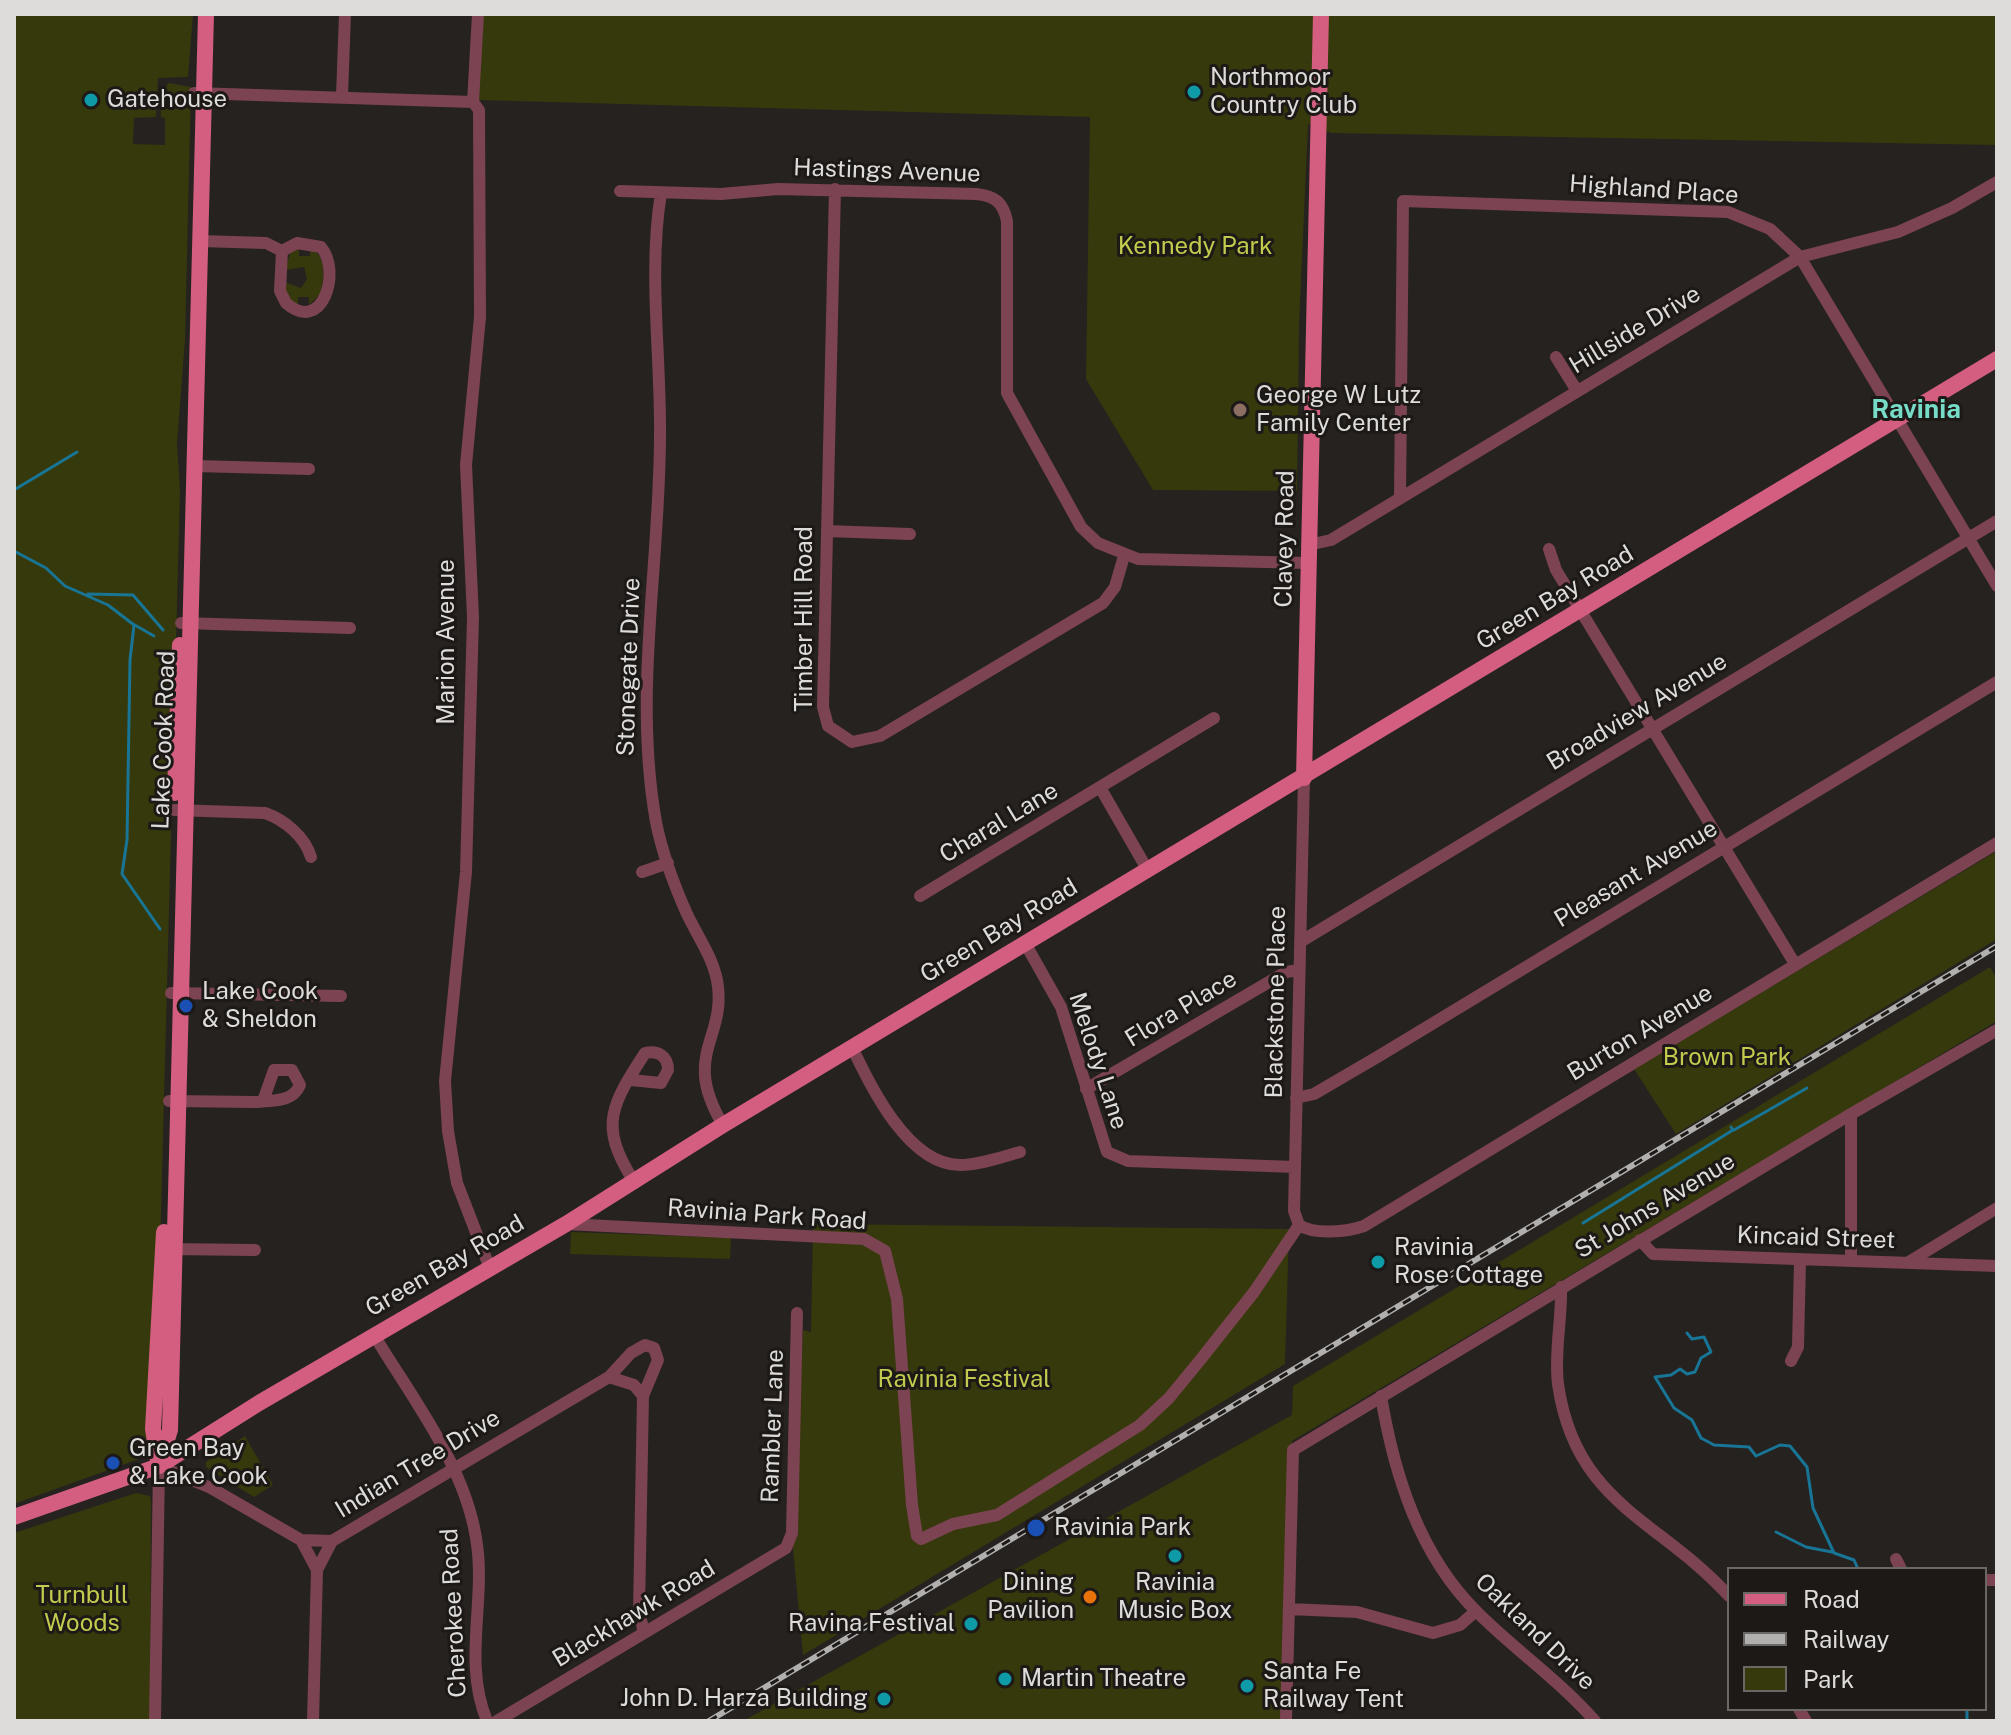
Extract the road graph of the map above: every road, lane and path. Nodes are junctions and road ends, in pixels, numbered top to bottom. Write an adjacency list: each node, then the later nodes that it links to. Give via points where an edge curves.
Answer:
1 (196, 14): 6 (main road, Lake Cook Road)
2 (206, 14): 6 (main road, Lake Cook Road)
3 (345, 14): 7 (street)
4 (478, 14): 8 (street, Marion Avenue)
5 (1321, 14): 27 (main road, Clavey Road)
6 (199, 93): 7 (street); 13 (main road, Lake Cook Road); 33 (main road, Lake Cook Road)
7 (342, 96): 8 (street)
8 (473, 102): 75 (street, Marion Avenue, via 479,110 482,259 466,465 473,617 466,872 445,1100 457,1183)
9 (1997, 182): 15 (street, Hillside Drive, via 1898,232)
10 (835, 189): 12 (street, Hastings Avenue); 24 (street, Timber Hill Road); 29 (street, Hastings Avenue, via 976,194 1000,203 1007,221 1007,393 1081,527)
11 (620, 191): 12 (street, Hastings Avenue)
12 (661, 193): 44 (street, Stonegate Drive, via 659,493 645,726 657,827)
13 (200, 241): 14 (street, via 266,243); 20 (main road, Lake Cook Road)
14 (282, 251): 14 (street, via 306,243 326,253 328,293 316,308 303,311 286,303 280,291)
15 (1800, 257): 18 (street, Hillside Drive); 19 (street, Highland Place); 22 (street, Highland Place, via 1770,229 1728,212 1403,201)
16 (1556, 357): 18 (street)
17 (1997, 359): 19 (main road, Green Bay Road)
18 (1577, 391): 22 (street, Hillside Drive)
19 (1898, 419): 26 (street, Highland Place); 32 (main road, Green Bay Road)
20 (195, 466): 21 (street); 33 (main road, Lake Cook Road)
21 (309, 469)
22 (1400, 497): 27 (street, Hillside Drive, via 1331,540)
23 (1997, 521): 26 (street, Broadview Avenue)
24 (827, 531): 25 (street); 29 (street, Timber Hill Road, via 823,707 828,726 859,743 880,736 1103,603 1115,587)
25 (910, 534)
26 (1968, 538): 31 (street, Highland Place); 37 (street, Broadview Avenue)
27 (1308, 545): 30 (main road, Clavey Road)
28 (1549, 549): 32 (street, via 1556,570)
29 (1124, 556): 30 (street, Hastings Avenue)
30 (1308, 563): 38 (main road, Clavey Road)
31 (1997, 586)
32 (1583, 609): 37 (street); 38 (main road, Green Bay Road)
33 (186, 623): 34 (street); 40 (main road, Lake Cook Road)
34 (350, 628)
35 (1997, 682): 42 (street, Pleasant Avenue)
36 (1214, 718): 39 (street, Charal Lane)
37 (1655, 727): 42 (street); 48 (street, Broadview Avenue)
38 (1304, 778): 45 (main road, Green Bay Road); 48 (street, Blackstone Place)
39 (1101, 789): 45 (street); 47 (street, Charal Lane)
40 (180, 810): 43 (street, via 273,815 305,842); 52 (main road, Lake Cook Road)
41 (1997, 843): 50 (street, Burton Avenue)
42 (1725, 846): 50 (street); 58 (street, Pleasant Avenue, via 1327,1087)
43 (311, 857)
44 (668, 863): 46 (street); 62 (street, Stonegate Drive, via 716,977 718,1003 703,1062 708,1094)
45 (1147, 869): 49 (main road, Green Bay Road)
46 (642, 872)
47 (920, 896)
48 (1300, 942): 51 (street, Blackstone Place)
49 (1025, 943): 55 (main road, Green Bay Road); 57 (street, Melody Lane, via 1061,1007)
50 (1795, 964): 68 (street, Burton Avenue, via 1364,1226 1351,1230)
51 (1299, 970): 57 (street, Flora Place, via 1286,972); 58 (street, Blackstone Place)
52 (176, 993): 53 (street); 59 (main road, Lake Cook Road)
53 (341, 996)
54 (1997, 1030): 61 (street, St Johns Avenue)
55 (852, 1047): 62 (main road, Green Bay Road); 63 (street, via 902,1133 925,1155 961,1165)
56 (631, 1080): 65 (street, via 615,1105 610,1129)
57 (1086, 1089): 64 (street, Melody Lane, via 1100,1140 1117,1159)
58 (1296, 1098): 64 (street, Blackstone Place)
59 (174, 1101): 60 (street); 70 (main road, Lake Cook Road)
60 (263, 1101)
61 (1851, 1114): 69 (street, St Johns Avenue); 73 (street)
62 (723, 1125): 65 (main road, Green Bay Road)
63 (1020, 1152)
64 (1295, 1167): 68 (street, Blackstone Place, via 1294,1211)
65 (633, 1180): 67 (main road, Green Bay Road)
66 (1997, 1208): 74 (street)
67 (566, 1224): 68 (street, Ravinia Park Road, via 864,1239 885,1251 897,1299 912,1505 921,1539 953,1524 997,1515 1140,1425 1201,1359); 75 (main road, Green Bay Road)
68 (1299, 1225)
69 (1640, 1240): 72 (street, Kincaid Street, via 1653,1254); 77 (street, St Johns Avenue)
70 (169, 1249): 71 (street); 84 (main road, Lake Cook Road, via 170,1430)
71 (255, 1250)
72 (1800, 1261): 73 (street, Kincaid Street); 80 (street, via 1798,1347)
73 (1851, 1261): 74 (street, Kincaid Street)
74 (1907, 1263): 76 (street, Kincaid Street)
75 (489, 1266): 79 (main road, Green Bay Road)
76 (1997, 1266)
77 (1561, 1287): 83 (street, St Johns Avenue); 91 (street, via 1558,1383 1572,1438 1620,1506 1686,1553)
78 (797, 1313): 89 (street, Rambler Lane)
79 (374, 1335): 84 (main road, Green Bay Road); 85 (street, Cherokee Road)
80 (1791, 1361)
81 (609, 1377): 82 (street, via 634,1385); 82 (street, Indian Tree Drive, via 636,1349 654,1348 658,1360); 85 (street, Indian Tree Drive)
82 (643, 1396): 94 (street, Indian Tree Drive, via 639,1611)
83 (1381, 1396): 92 (street, St Johns Avenue, via 1296,1448 1291,1464); 93 (street, Oakland Drive, via 1408,1503 1435,1555)
84 (159, 1466): 86 (main road, Green Bay Road); 87 (street, Indian Tree Drive, via 211,1488); 95 (street, Lake Cook Road)
85 (453, 1468): 88 (street, Indian Tree Drive); 97 (street, Cherokee Road, via 476,1538 479,1591 473,1650)
86 (14, 1517)
87 (301, 1540): 88 (street, Indian Tree Drive); 90 (street)
88 (332, 1541): 90 (street)
89 (790, 1541): 94 (street, Blackhawk Road, via 777,1555)
90 (317, 1570): 96 (street)
91 (1727, 1594)
92 (1289, 1609): 93 (street, via 1357,1612 1433,1633 1460,1625); 99 (street)
93 (1476, 1611): 100 (street, Oakland Drive)
94 (644, 1633): 98 (street, Blackhawk Road)
95 (155, 1721)
96 (313, 1721)
97 (487, 1721)
98 (497, 1721)
99 (1286, 1721)
100 (1595, 1721)

